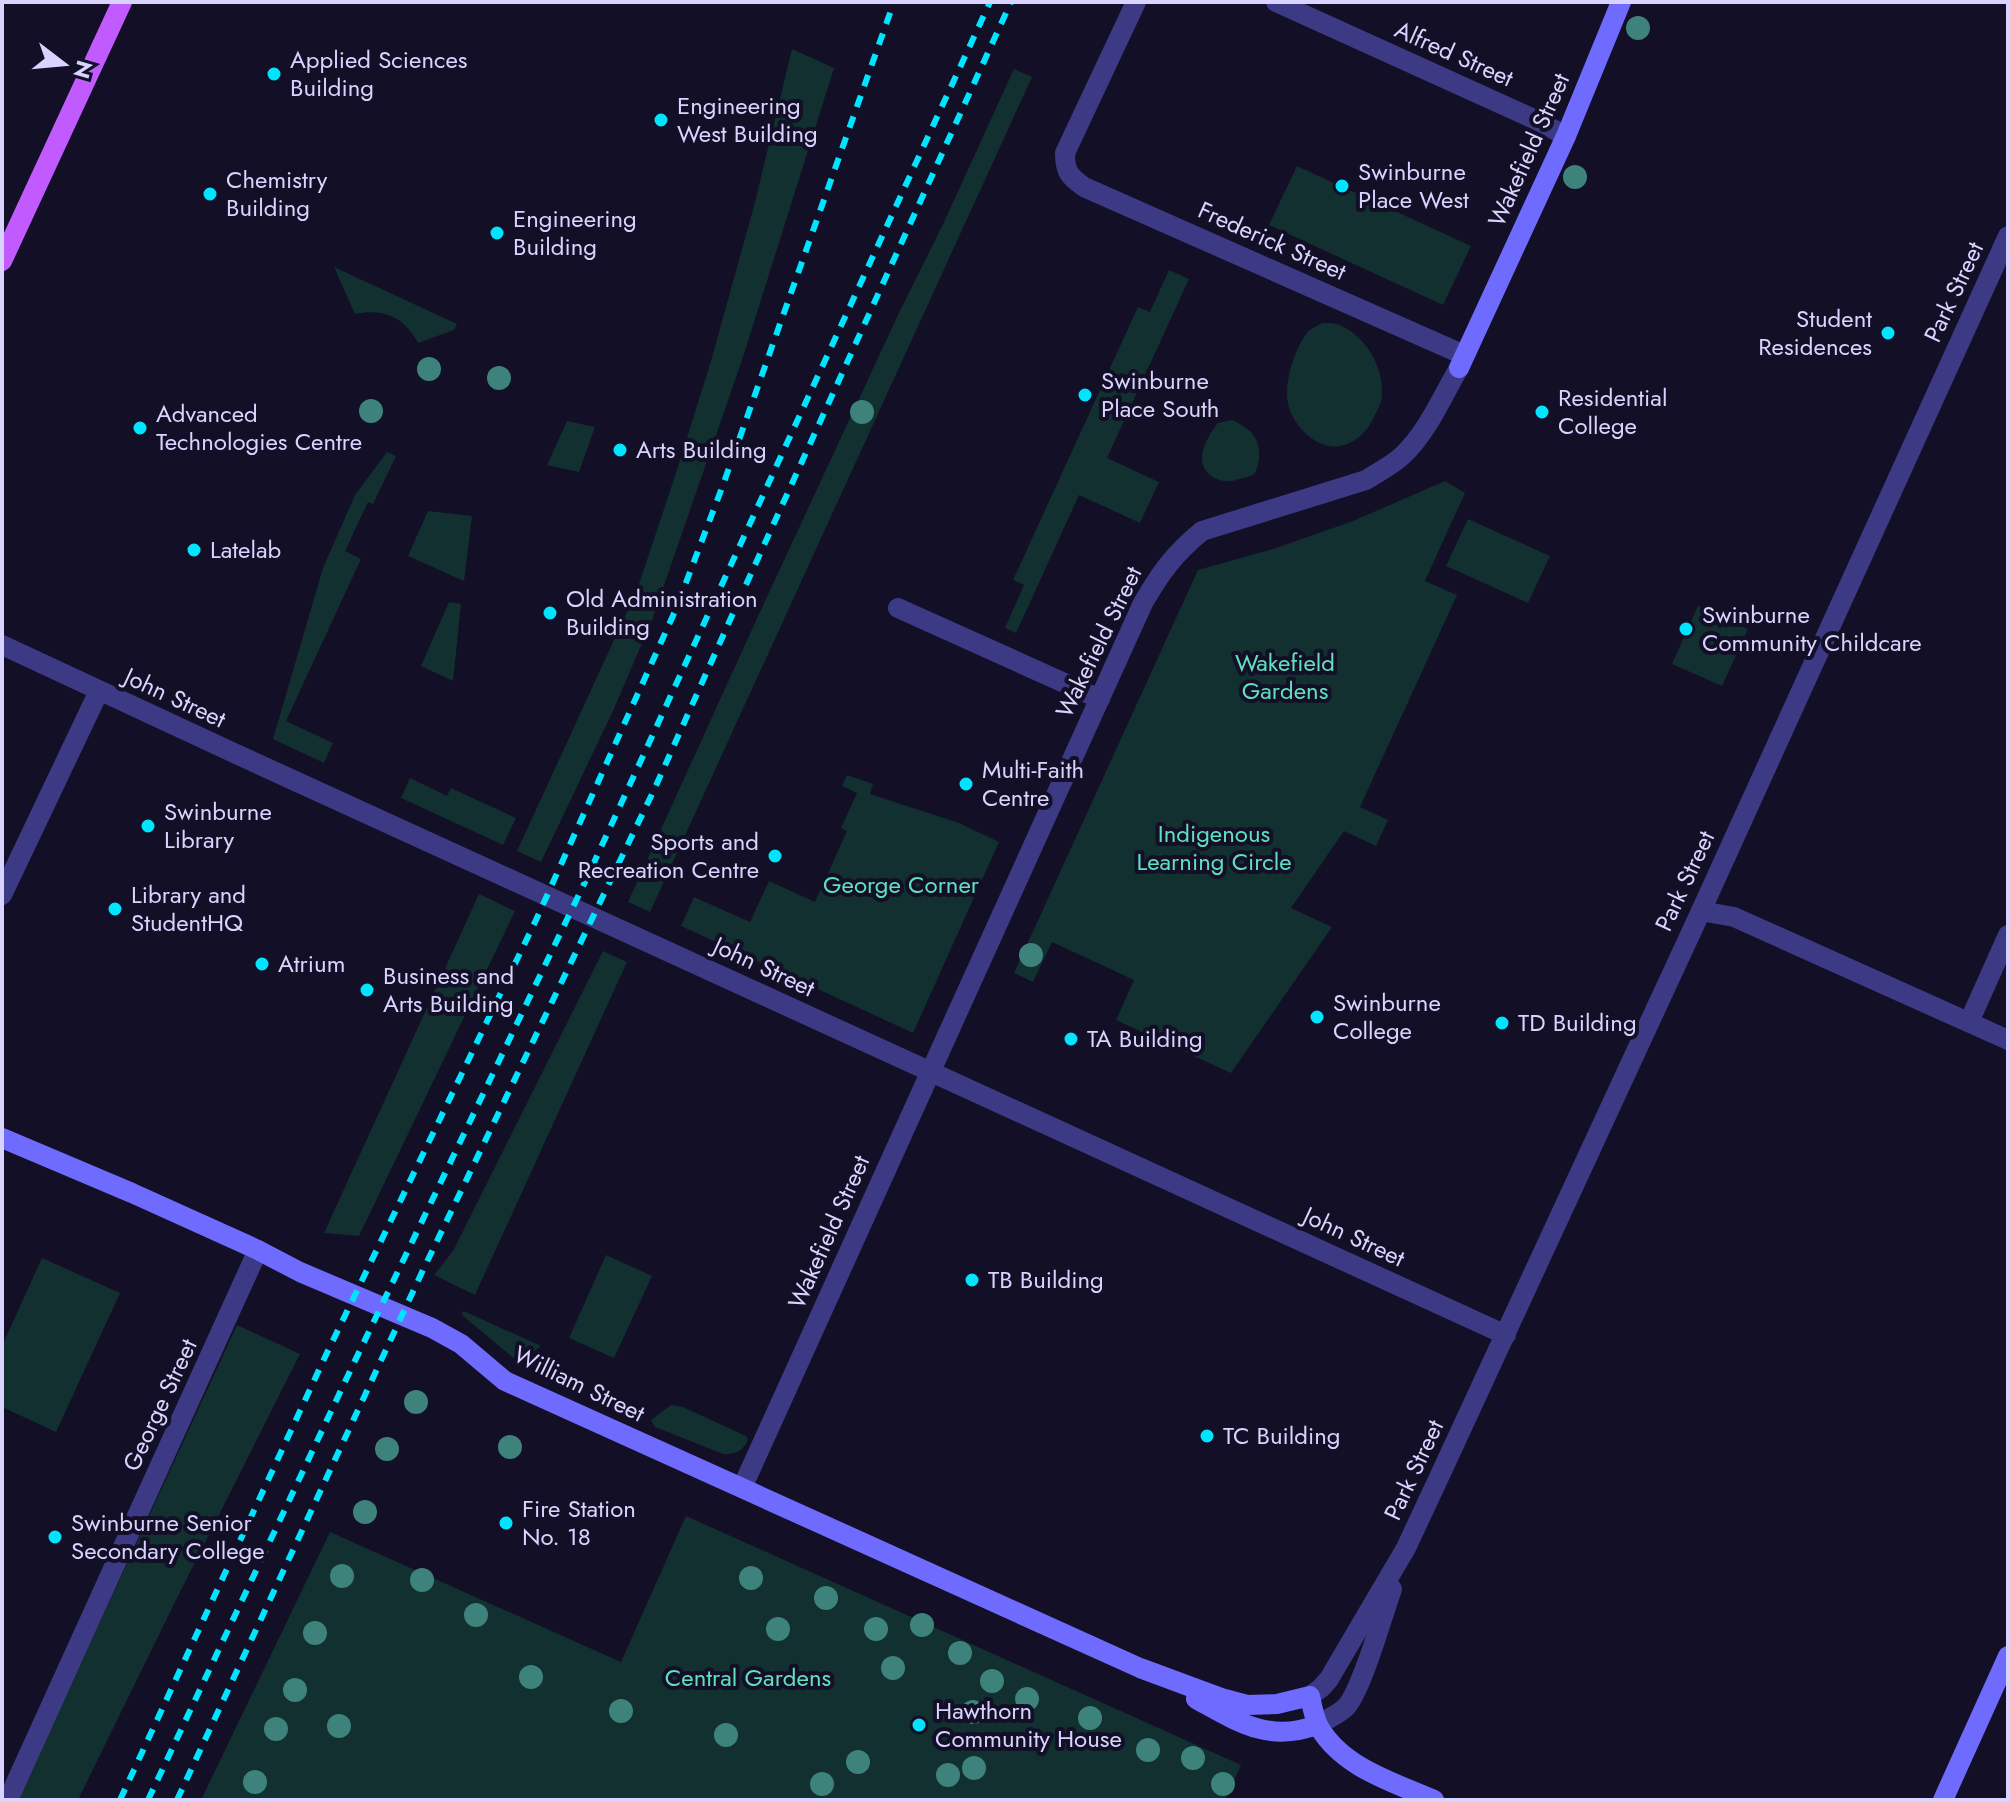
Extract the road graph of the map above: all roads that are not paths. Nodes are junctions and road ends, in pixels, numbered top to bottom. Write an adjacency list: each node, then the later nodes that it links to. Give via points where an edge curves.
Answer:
1 (122, 2): 7 (main road)
2 (1136, 2): 8 (street, Frederick Street, via 1065,153 1071,178)
3 (1276, 2): 5 (street, Alfred Street)
4 (1621, 2): 5 (street, Wakefield Street)
5 (1566, 136): 8 (street, Wakefield Street)
6 (2008, 236): 14 (street, Park Street)
7 (2, 261)
8 (1461, 362): 12 (street, Wakefield Street, via 1421,434 1389,466 1366,480 1202,531 1182,547 1143,603)
9 (898, 608): 12 (street)
10 (2, 645): 11 (street, John Street)
11 (108, 695): 13 (street); 18 (street, John Street)
12 (1100, 699): 18 (street, Wakefield Street)
13 (2, 895)
14 (1701, 911): 16 (street, via 1734,917); 21 (street, Park Street)
15 (2008, 935): 16 (street)
16 (1969, 1022): 17 (street)
17 (2008, 1040)
18 (930, 1071): 21 (street, John Street); 22 (street, Wakefield Street)
19 (2, 1138): 20 (street, William Street)
20 (258, 1250): 22 (street, William Street, via 432,1328 461,1344 505,1381); 28 (street, George Street)
21 (1506, 1335): 23 (street, Park Street)
22 (742, 1488): 25 (street, William Street)
23 (1406, 1548): 26 (street, Park Street, via 1329,1679); 27 (street, Park Street, via 1356,1691 1345,1708)
24 (2008, 1656): 30 (street)
25 (1140, 1668): 26 (street, William Street, via 1247,1705); 27 (street, William Street, via 1254,1728 1288,1733)
26 (1310, 1696): 27 (street)
27 (1317, 1725): 29 (street, via 1352,1763)
28 (8, 1800)
29 (1434, 1800)
30 (1943, 1800)

